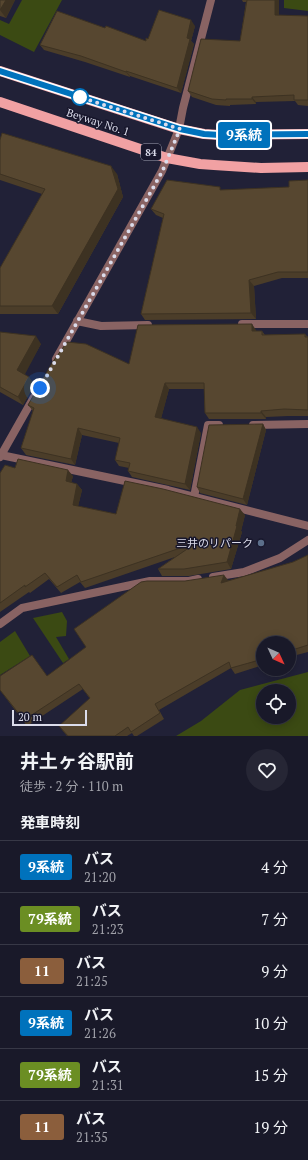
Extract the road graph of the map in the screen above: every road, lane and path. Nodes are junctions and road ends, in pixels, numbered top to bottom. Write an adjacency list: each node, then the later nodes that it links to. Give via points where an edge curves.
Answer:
1 (211, 0): 4 (street)
2 (0, 71): 4 (main road, Beyway No. 1)
3 (0, 102): 6 (main road, Beyway No. 1 / 84)
4 (180, 129): 5 (main road, Beyway No. 1, via 220,135); 6 (street)
5 (308, 134)
6 (168, 158): 7 (main road, Beyway No. 1 / 84, via 207,165); 8 (street)
7 (308, 167)
8 (77, 321): 11 (street, via 101,326); 12 (street)
9 (232, 324): 10 (street)
10 (308, 324)
11 (155, 325)
12 (51, 368)
13 (40, 388): 17 (street)
14 (308, 424): 16 (street)
15 (231, 425): 18 (street, via 208,425)
16 (246, 425)
17 (0, 456): 18 (street)
18 (194, 497): 19 (street)
19 (308, 526)
20 (308, 540): 21 (street, via 280,558 244,572 189,581 150,581 22,608)
21 (0, 624)

